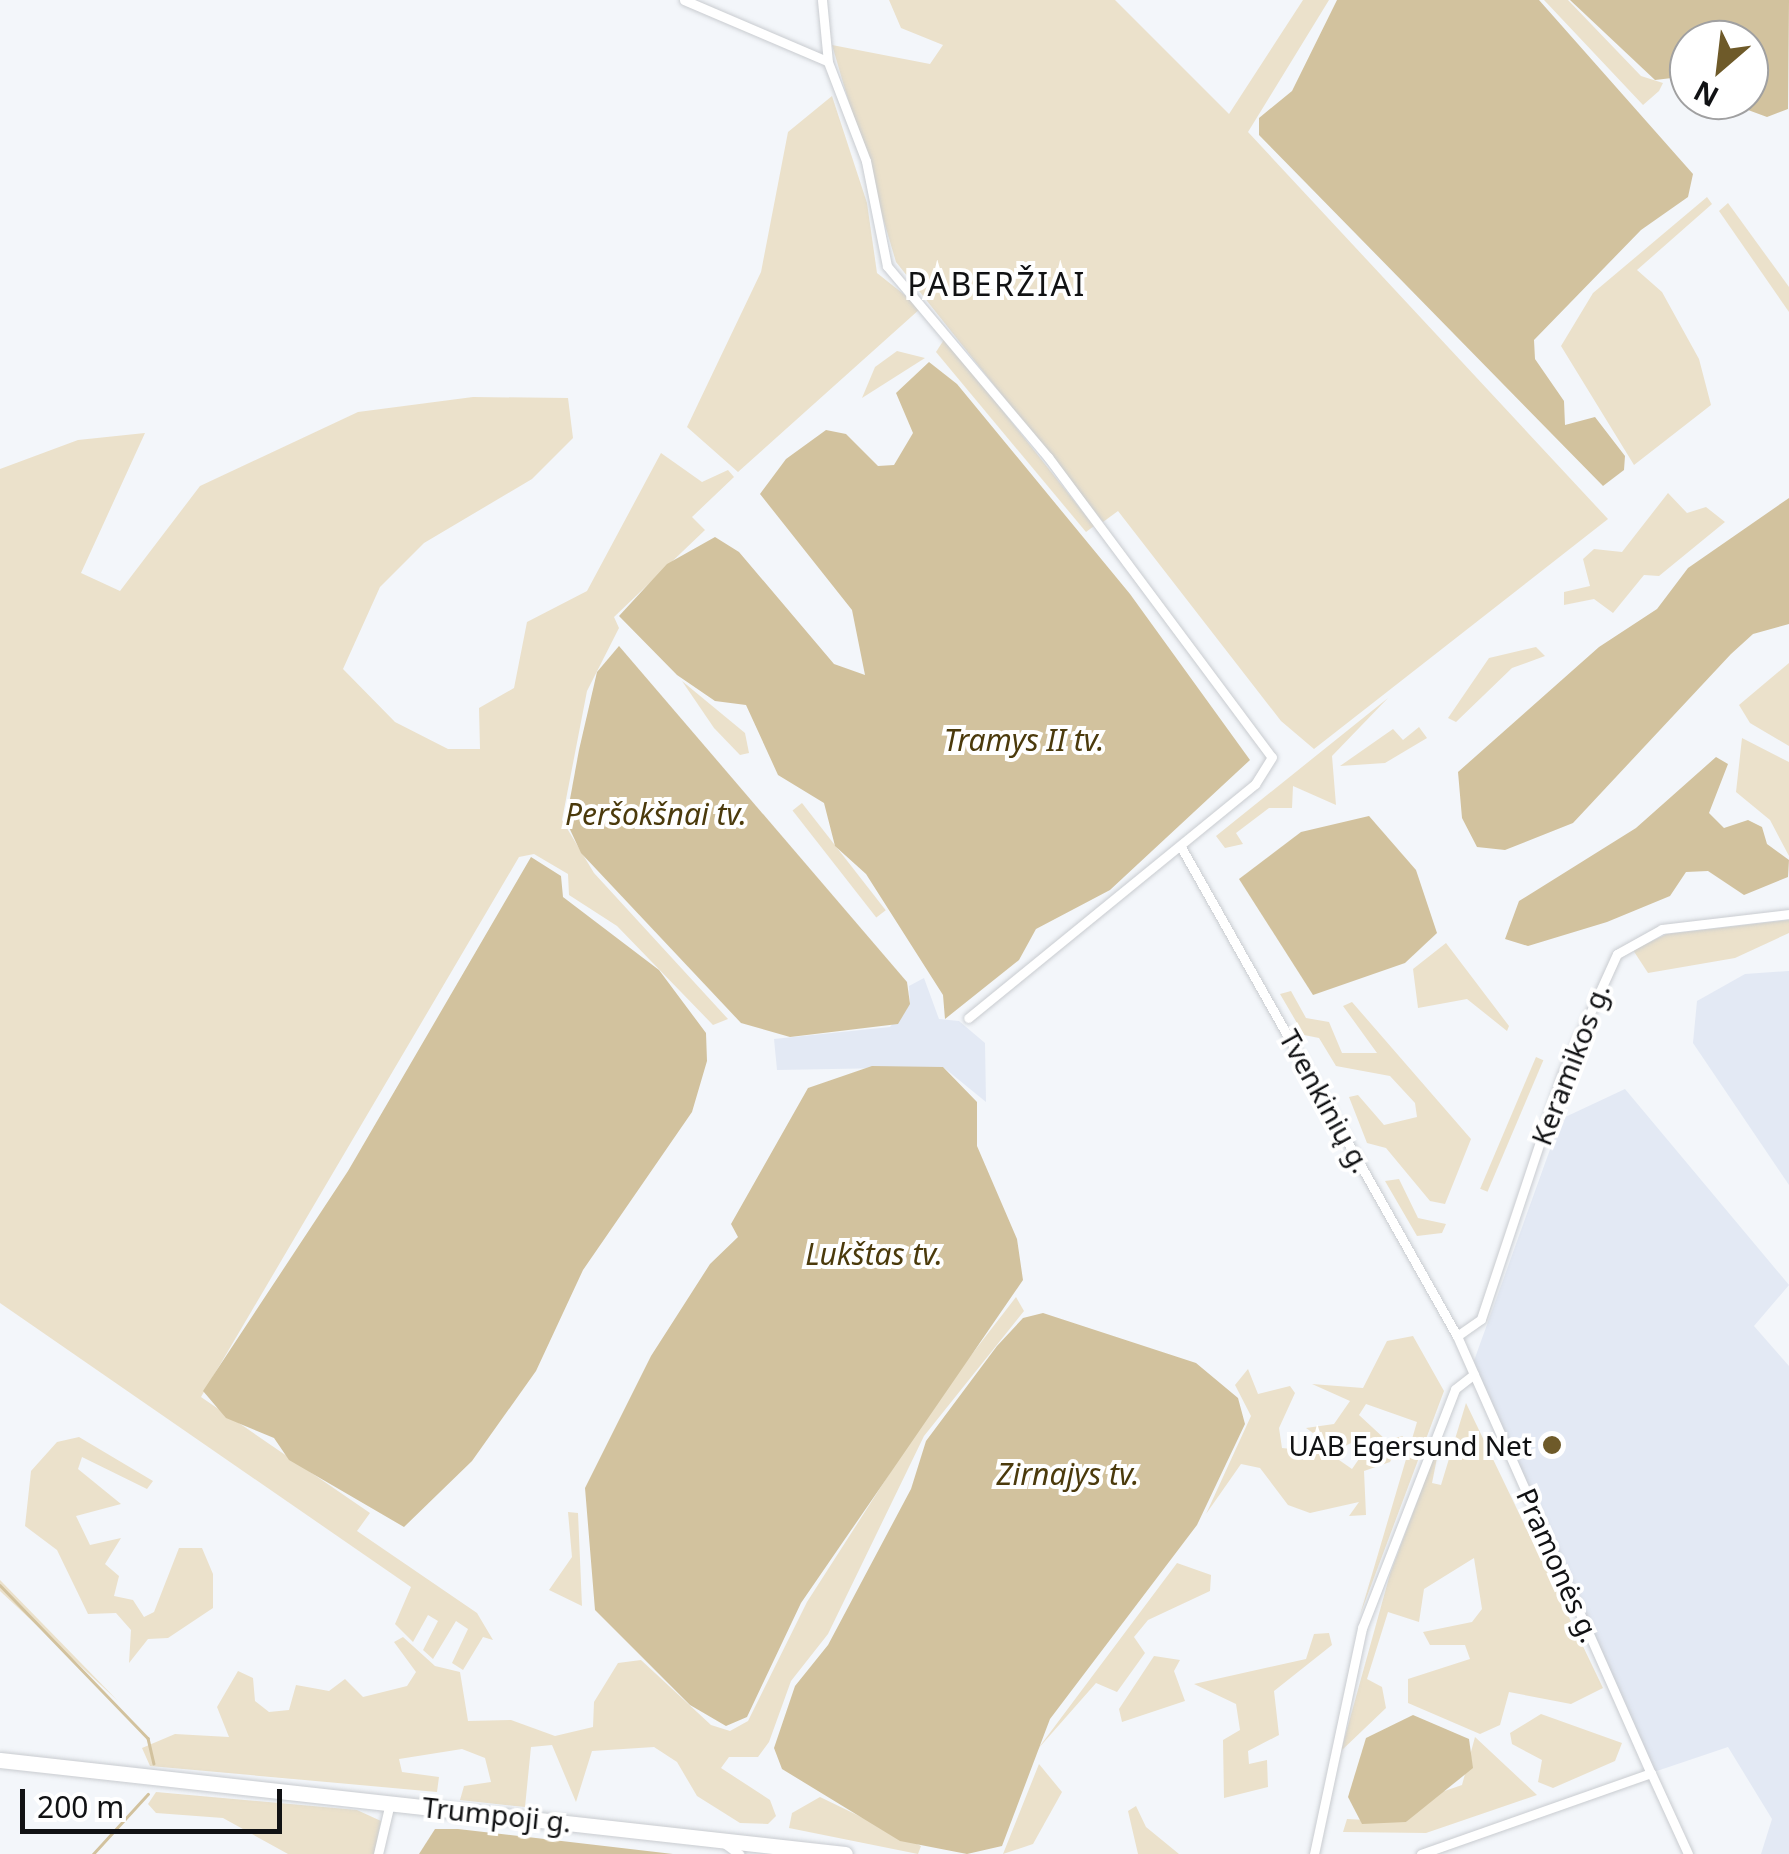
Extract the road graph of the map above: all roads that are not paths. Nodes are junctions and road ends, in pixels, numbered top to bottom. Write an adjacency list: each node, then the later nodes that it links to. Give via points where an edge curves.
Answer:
1 (684, 0): 3 (street, via 798,41)
2 (822, 0): 3 (street)
3 (828, 62): 4 (street, via 866,161 887,266 931,310 1270,746 1270,768)
4 (1181, 847): 6 (street); 7 (street, Tvenkinių g.)
5 (1789, 914): 7 (street, Keramikos g., via 1662,928 1617,954 1562,1075 1481,1319)
6 (968, 1018)
7 (1456, 1336): 8 (street, Tvenkinių g.)
8 (1466, 1358): 9 (street, Pramonės g.)
9 (1474, 1374): 11 (street, Pramonės g.); 18 (street, via 1455,1389 1362,1628)
10 (0, 1760): 12 (main road, Trumpoji g.)
11 (1651, 1773): 19 (street); 20 (street, Pramonės g.)
12 (390, 1803): 13 (main road, Trumpoji g.); 15 (street)
13 (713, 1836): 14 (main road, Trumpoji g.); 16 (street)
14 (766, 1850): 17 (main road, Trumpoji g.)
15 (378, 1854)
16 (739, 1854)
17 (845, 1854)
18 (1314, 1854)
19 (1421, 1854)
20 (1688, 1854)

